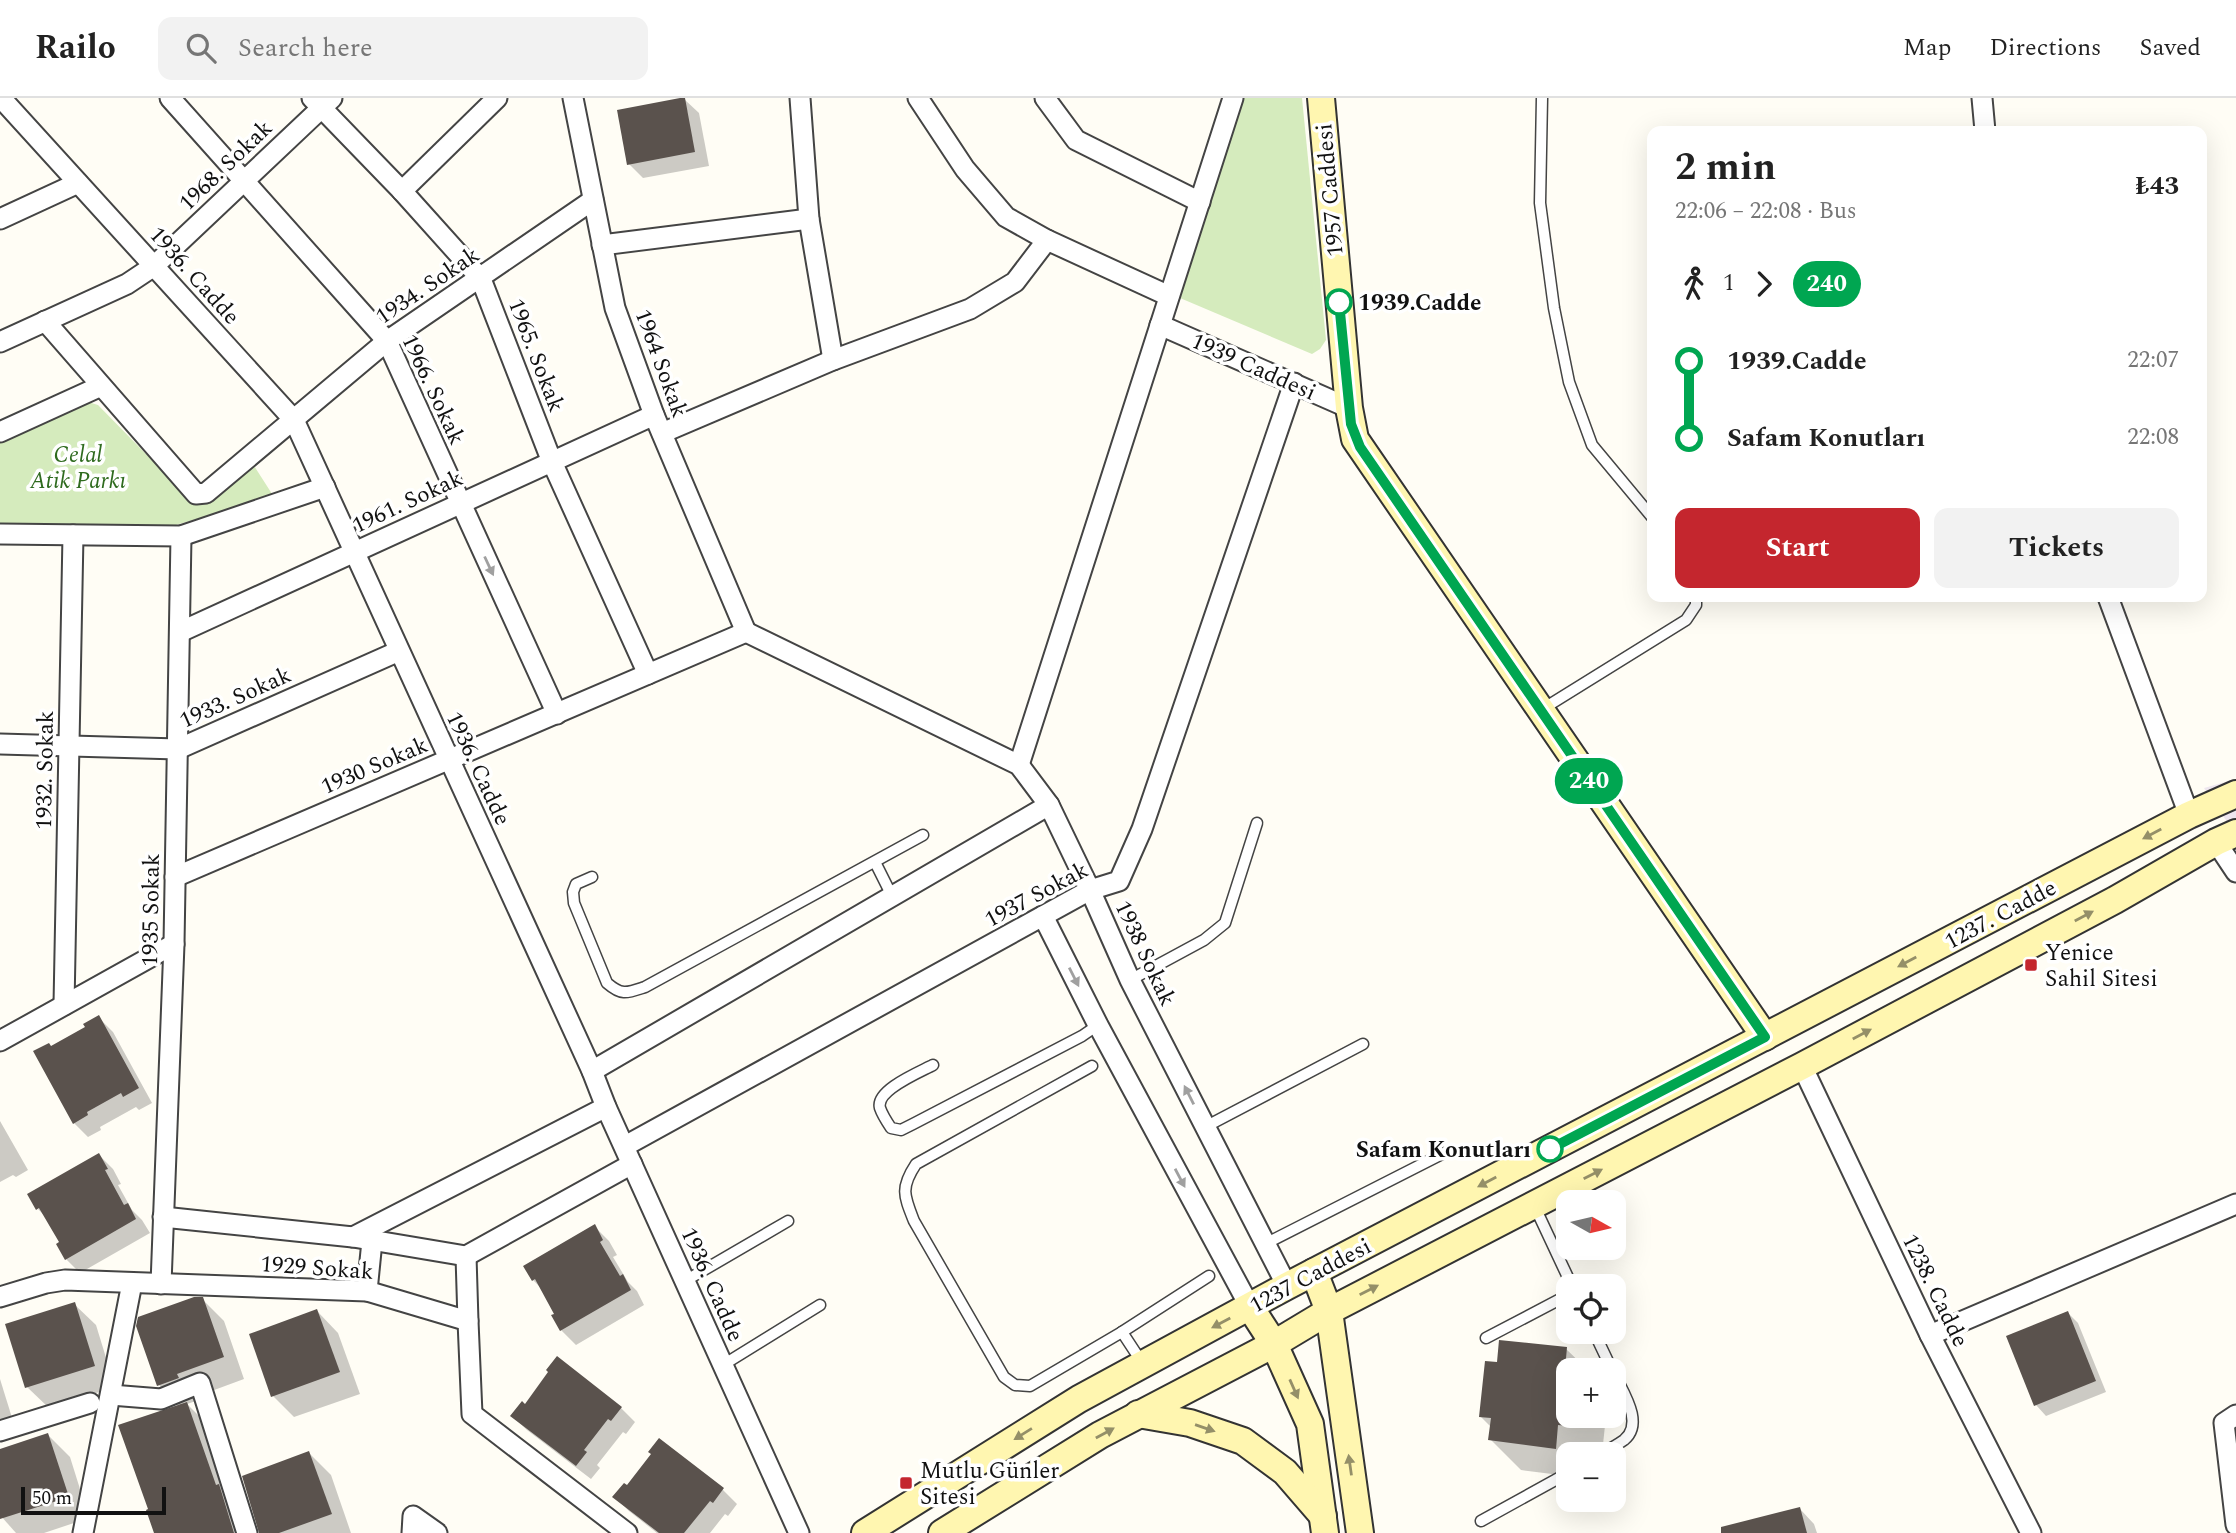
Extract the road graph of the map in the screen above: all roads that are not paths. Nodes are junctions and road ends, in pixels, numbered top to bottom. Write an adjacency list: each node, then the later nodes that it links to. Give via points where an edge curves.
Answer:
1 (1, 98): 15 (street, 1936. Cadde)
2 (170, 98): 14 (street, 1966. Sokak)
3 (497, 98): 16 (street)
4 (573, 98): 17 (street, 1964 Sokak)
5 (800, 98): 20 (street)
6 (918, 98): 21 (street, via 965,169 1006,217)
7 (1045, 98): 18 (street, via 1076,140)
8 (1233, 98): 18 (street)
9 (1321, 98): 33 (street, 1957 Caddesi)
10 (1542, 98): 40 (lane, via 1540,203 1569,382 1592,445)
11 (1982, 98): 13 (street)
12 (322, 101): 14 (street, 1968. Sokak); 16 (street, 1965. Sokak)
13 (1985, 126)
14 (244, 181): 23 (street, 1968. Sokak); 28 (street, 1966. Sokak)
15 (78, 183): 19 (street); 23 (street, 1936. Cadde)
16 (402, 191): 24 (street, 1965. Sokak)
17 (593, 200): 22 (street, 1964 Sokak); 24 (street, 1934. Sokak)
18 (1200, 202): 25 (street)
19 (0, 219)
20 (809, 219): 22 (street); 30 (street)
21 (1047, 240): 25 (street); 30 (street, 1961. Sokak, via 1015,282 970,309)
22 (603, 245): 35 (street, 1964 Sokak, via 615,308)
23 (154, 266): 26 (street, 1968. Sokak, via 127,284); 34 (street, 1936. Cadde)
24 (481, 279): 28 (street, 1934. Sokak); 37 (street, 1965. Sokak)
25 (1169, 296): 27 (street)
26 (45, 321): 29 (street, 1968. Sokak); 32 (street)
27 (1160, 325): 31 (street, 1939 Caddesi); 57 (street)
28 (387, 341): 34 (street, 1934. Sokak); 39 (street, 1966. Sokak)
29 (0, 342)
30 (833, 360): 35 (street, 1961. Sokak)
31 (1294, 383): 33 (street, 1939 Caddesi); 68 (street, 1937 Sokak, via 1142,829 1119,881)
32 (101, 386): 34 (street, 1934. Sokak, via 201,495); 36 (street)
33 (1349, 408): 51 (street, via 1360,447)
34 (294, 420): 38 (street, 1936. Cadde)
35 (658, 424): 37 (street, 1961. Sokak); 48 (street, 1964 Sokak)
36 (0, 432)
37 (552, 461): 39 (street, 1961. Sokak); 50 (street, 1965. Sokak)
38 (325, 486): 43 (street); 44 (street, 1936. Cadde)
39 (461, 503): 44 (street, 1961. Sokak); 52 (street, 1966. Sokak, one-way to 52)
40 (1647, 511)
41 (0, 534): 42 (street)
42 (73, 535): 43 (street); 54 (street, 1932. Sokak)
43 (181, 536): 47 (street, 1935 Sokak)
44 (354, 552): 47 (street, 1961. Sokak); 49 (street, 1936. Cadde)
45 (1696, 602): 51 (lane, via 1686,620)
46 (2110, 602): 60 (street)
47 (180, 632): 55 (street, 1935 Sokak)
48 (746, 632): 50 (street, 1930 Sokak); 57 (street, 1938 Sokak)
49 (399, 651): 55 (street, 1933. Sokak); 56 (street, 1936. Cadde)
50 (648, 674): 52 (street, 1930 Sokak)
51 (1541, 710): 75 (street)
52 (556, 714): 56 (street, 1930 Sokak)
53 (0, 744): 54 (street, 1933. Sokak)
54 (69, 746): 55 (street, 1933. Sokak); 73 (street, 1932. Sokak)
55 (178, 749): 66 (street, 1935 Sokak)
56 (449, 760): 66 (street, 1930 Sokak); 81 (street, 1936. Cadde)
57 (1019, 765): 59 (street, 1938 Sokak)
58 (2236, 794): 60 (street, 1237. Cadde)
59 (1049, 805): 68 (street, 1938 Sokak); 69 (street)
60 (2189, 815): 75 (street, 1237. Cadde, one-way to 75)
61 (1257, 822): 72 (lane, via 1225,923 1204,940)
62 (923, 835): 64 (lane)
63 (2226, 837): 65 (street); 80 (street, 1237. Cadde, one-way to 63)
64 (875, 862): 67 (lane, via 629,993 618,992 607,983 574,902 576,884); 69 (lane)
65 (2236, 872)
66 (175, 877): 71 (street, 1935 Sokak)
67 (592, 877)
68 (1090, 890): 70 (street, 1937 Sokak); 72 (street, 1938 Sokak)
69 (892, 896): 81 (street)
70 (1043, 916): 74 (street, one-way to 74); 85 (street, 1937 Sokak)
71 (174, 944): 73 (street); 88 (street, 1935 Sokak)
72 (1130, 980): 83 (street, 1938 Sokak, one-way to 72)
73 (64, 1005): 76 (street)
74 (1098, 1025): 78 (lane, via 913,1125 891,1128 879,1106 880,1098); 104 (street, one-way to 104)
75 (1765, 1037): 93 (street, 1237 Caddesi, one-way to 93)
76 (0, 1041)
77 (1363, 1044): 83 (lane)
78 (933, 1065)
79 (1092, 1066): 107 (lane, via 916,1164 903,1194 1004,1377 1014,1384 1030,1386)
80 (1802, 1066): 87 (street, 1237 Caddesi, one-way to 80); 108 (street, 1238. Cadde)
81 (592, 1071): 82 (street, 1936. Cadde)
82 (606, 1107): 85 (street, 1936. Cadde); 90 (street)
83 (1205, 1127): 91 (street, 1938 Sokak)
84 (1444, 1153): 91 (lane)
85 (629, 1155): 92 (street, 1937 Sokak); 96 (street, 1936. Cadde)
86 (2236, 1204): 108 (street)
87 (1534, 1205): 94 (lane); 105 (street, 1237 Caddesi, one-way to 87)
88 (163, 1217): 90 (street); 98 (street, 1935 Sokak)
89 (788, 1222): 96 (lane)
90 (363, 1239): 92 (street); 100 (street)
91 (1265, 1244): 99 (street, 1938 Sokak)
92 (466, 1256): 106 (street)
93 (1314, 1272): 99 (street, 1237 Caddesi); 105 (street)
94 (1566, 1274)
95 (1209, 1276): 107 (lane)
96 (685, 1281): 111 (street, 1936. Cadde)
97 (132, 1283): 98 (street, 1929 Sokak); 101 (street, 1929 Sokak, via 55,1280); 113 (street)
98 (161, 1284): 100 (street, 1929 Sokak)
99 (1287, 1286): 104 (street, 1237 Caddesi)
100 (367, 1291): 106 (street, 1929 Sokak)
101 (0, 1297)
102 (1556, 1301): 109 (lane)
103 (820, 1305): 111 (lane)
104 (1250, 1307): 110 (street); 112 (street, 1237 Caddesi, one-way to 112)
105 (1329, 1311): 110 (street, 1237 Caddesi); 132 (street, one-way to 105)
106 (468, 1321): 128 (street, via 472,1413)
107 (1122, 1332): 112 (lane)
108 (1930, 1335): 133 (street, 1238. Cadde)
109 (1486, 1338)
110 (1274, 1344): 116 (street, 1237 Caddesi); 123 (street, one-way to 123, via 1310,1424)
111 (723, 1365): 129 (street, 1936. Cadde)
112 (1143, 1365): 130 (street, 1237 Caddesi, one-way to 130, via 1079,1399)
113 (111, 1395): 124 (street); 125 (street, via 161,1399 200,1383)
114 (1626, 1400): 119 (lane, via 1632,1425)
115 (90, 1403): 118 (street)
116 (1138, 1414): 123 (street, one-way to 123, via 1190,1423 1243,1441 1285,1472); 131 (street, 1237 Caddesi, one-way to 116)
117 (2236, 1415): 122 (street, via 2224,1423)
118 (0, 1431)
119 (1620, 1442)
120 (1556, 1480): 121 (lane)
121 (1481, 1521)
122 (2236, 1524)
123 (1324, 1525)
124 (83, 1533)
125 (247, 1533)
126 (412, 1533): 127 (street, via 413,1517)
127 (437, 1533)
128 (627, 1533)
129 (799, 1533)
130 (865, 1533)
131 (943, 1533)
132 (1360, 1533)
133 (2031, 1533)

